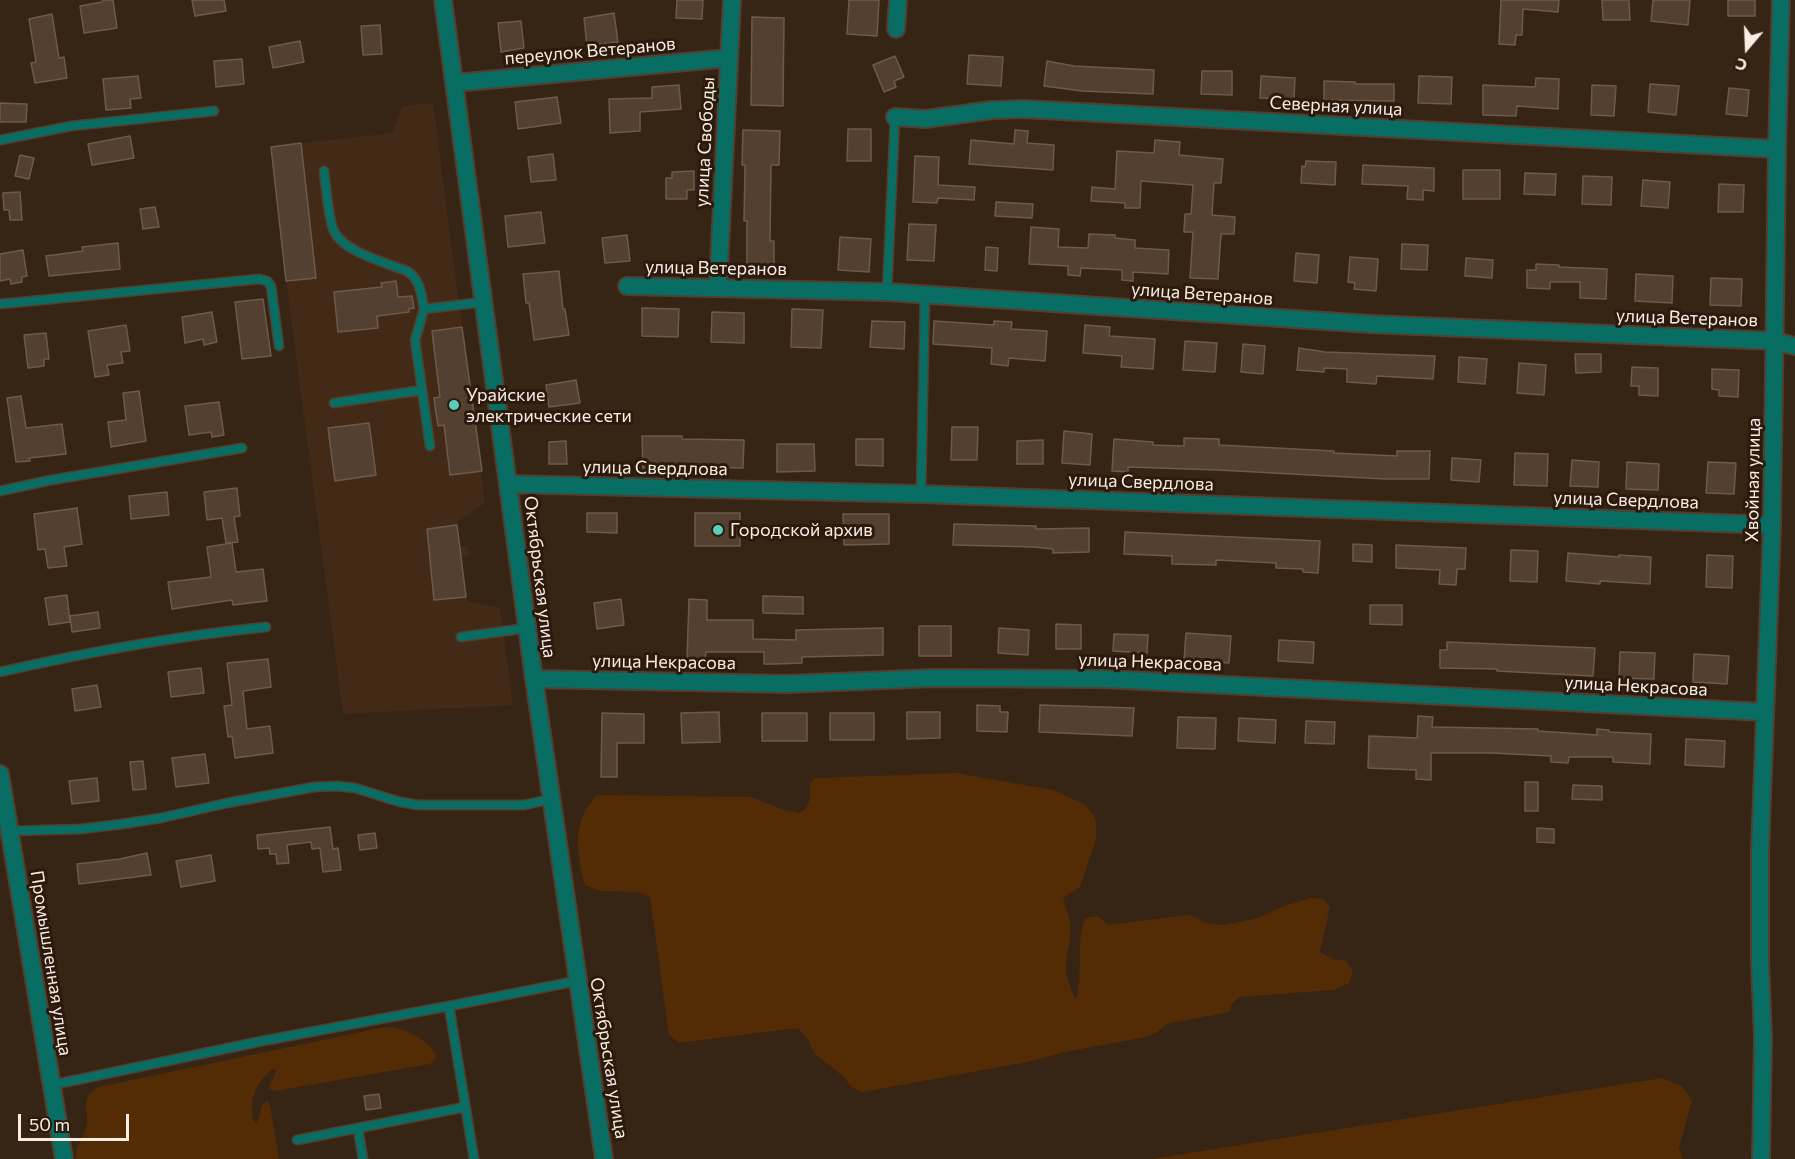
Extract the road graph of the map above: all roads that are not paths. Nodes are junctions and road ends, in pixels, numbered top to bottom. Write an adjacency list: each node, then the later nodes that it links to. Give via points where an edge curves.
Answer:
1 (443, 0): 7 (street, Октябрьская улица)
2 (732, 0): 6 (street, улица Свободы)
3 (898, 0): 5 (street)
4 (1781, 0): 11 (street, Хвойная улица)
5 (896, 29)
6 (729, 58): 7 (street, переулок Ветеранов); 14 (street, улица Свободы)
7 (454, 83): 17 (street, Октябрьская улица)
8 (214, 111): 10 (lane, via 71,126)
9 (895, 117): 11 (street, Северная улица, via 926,119 1024,109); 15 (lane)
10 (0, 140)
11 (1777, 149): 20 (street, Хвойная улица)
12 (324, 171): 19 (lane, via 338,239 414,275 420,284)
13 (627, 286): 14 (street, улица Ветеранов)
14 (718, 287): 15 (street, улица Ветеранов)
15 (887, 292): 16 (street, улица Ветеранов)
16 (925, 294): 20 (street, улица Ветеранов, via 1359,324); 29 (lane)
17 (484, 302): 19 (lane); 27 (street, Октябрьская улица)
18 (0, 304): 21 (lane, via 259,279 271,286)
19 (424, 309): 23 (lane, via 415,340)
20 (1774, 341): 22 (street, улица Ветеранов); 30 (street, Хвойная улица)
21 (279, 346)
22 (1795, 346)
23 (422, 390): 24 (lane); 25 (lane)
24 (334, 403)
25 (430, 446)
26 (242, 448): 28 (lane)
27 (508, 484): 29 (street, улица Свердлова); 32 (street, Октябрьская улица)
28 (0, 491)
29 (921, 494): 30 (street, улица Свердлова)
30 (1772, 525): 36 (street, Хвойная улица)
31 (266, 627): 34 (lane, via 96,651)
32 (527, 628): 33 (lane); 35 (street, Октябрьская улица)
33 (461, 637)
34 (0, 672)
35 (534, 679): 36 (street, улица Некрасова, via 787,684 935,678 1105,679); 38 (street, Октябрьская улица)
36 (1765, 712): 50 (street, Хвойная улица, via 1760,851)
37 (0, 774): 39 (street, Промышленная улица)
38 (551, 799): 39 (lane, via 524,805 418,805 355,788 325,786 122,824); 40 (street, Октябрьская улица)
39 (9, 831): 42 (street, Промышленная улица)
40 (577, 981): 41 (lane); 49 (street, Октябрьская улица)
41 (448, 1006): 42 (lane); 43 (lane)
42 (52, 1085): 46 (street, Промышленная улица)
43 (465, 1107): 44 (lane); 48 (lane)
44 (358, 1128): 45 (lane); 47 (lane)
45 (297, 1140)
46 (64, 1159)
47 (363, 1159)
48 (474, 1159)
49 (604, 1159)
50 (1761, 1159)

